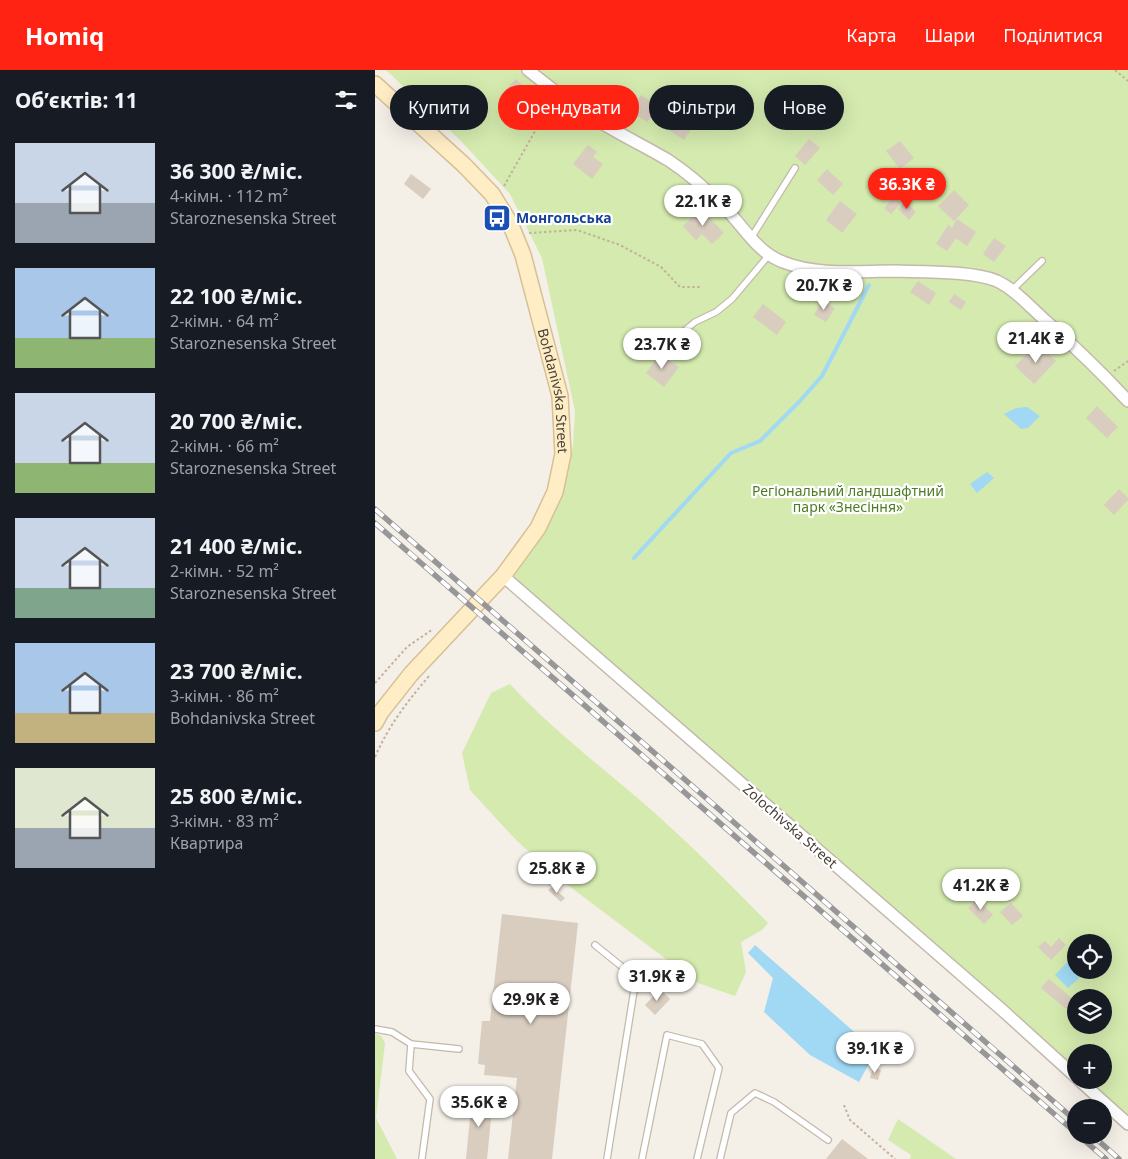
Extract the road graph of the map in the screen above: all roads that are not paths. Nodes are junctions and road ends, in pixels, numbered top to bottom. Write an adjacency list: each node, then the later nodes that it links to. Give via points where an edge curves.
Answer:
1 (528, 70): 4 (street, via 600,122 690,176 731,213)
2 (375, 84): 10 (main road, Bohdanivska Street, via 464,165 492,194 510,223 523,255 560,396 563,454 555,492 538,528)
3 (795, 168): 4 (lane)
4 (751, 238): 5 (street)
5 (769, 255): 7 (street, via 798,268 817,271 964,274 996,281); 8 (lane, via 733,300 695,322)
6 (1042, 261): 7 (lane)
7 (1012, 290): 9 (street)
8 (672, 341)
9 (1128, 401)
10 (503, 576): 11 (main road, Bohdanivska Street); 16 (street, Zolochivska Street)
11 (377, 714)
12 (595, 945): 21 (lane, via 636,978)
13 (375, 1029): 14 (lane, via 392,1032)
14 (411, 1044): 15 (lane); 20 (lane, via 409,1071 430,1098)
15 (459, 1049)
16 (1067, 1069)
17 (1089, 1089): 18 (street)
18 (1128, 1124)
19 (828, 1140): 24 (lane, via 774,1102 755,1093 731,1113)
20 (423, 1158)
21 (607, 1159)
22 (642, 1159): 23 (lane, via 667,1035 702,1044 719,1068)
23 (697, 1159)
24 (720, 1159)

